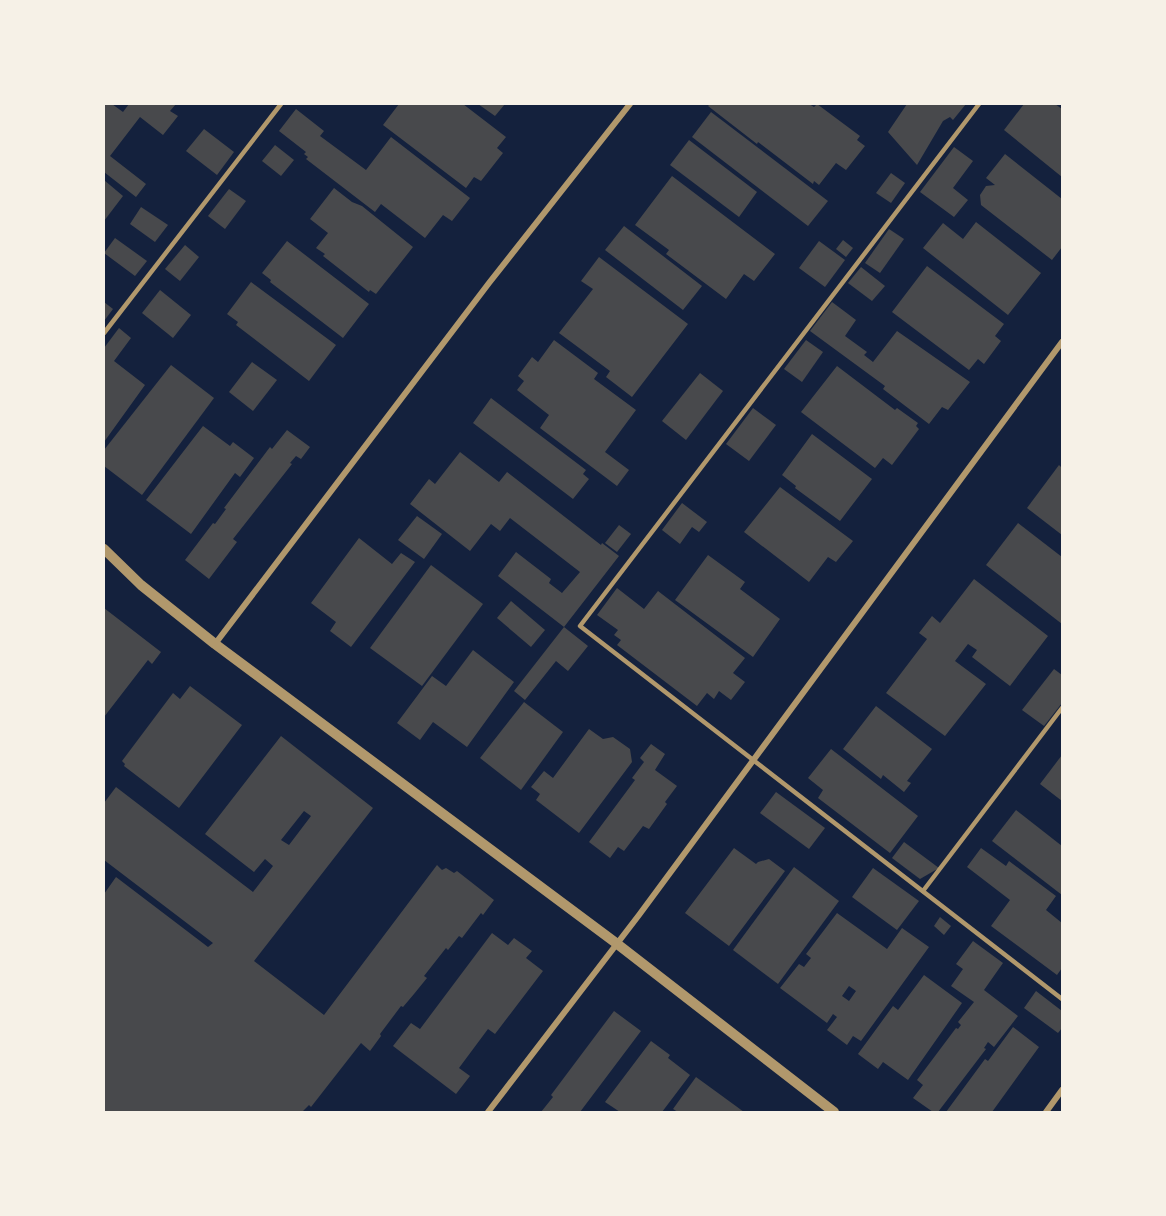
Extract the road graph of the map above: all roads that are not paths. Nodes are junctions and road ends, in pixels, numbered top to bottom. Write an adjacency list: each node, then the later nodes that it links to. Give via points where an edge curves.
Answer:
1 (281, 104): 4 (lane)
2 (630, 104): 7 (street)
3 (979, 104): 9 (lane, via 580,627)
4 (104, 333)
5 (1062, 342): 9 (street)
6 (104, 549): 7 (street, via 141,585)
7 (215, 644): 11 (street)
8 (1062, 708): 10 (lane)
9 (753, 759): 10 (lane); 11 (street)
10 (923, 891): 12 (lane)
11 (616, 943): 14 (street); 15 (street)
12 (1062, 999)
13 (1062, 1090): 16 (street)
14 (488, 1113)
15 (834, 1113)
16 (1046, 1113)

